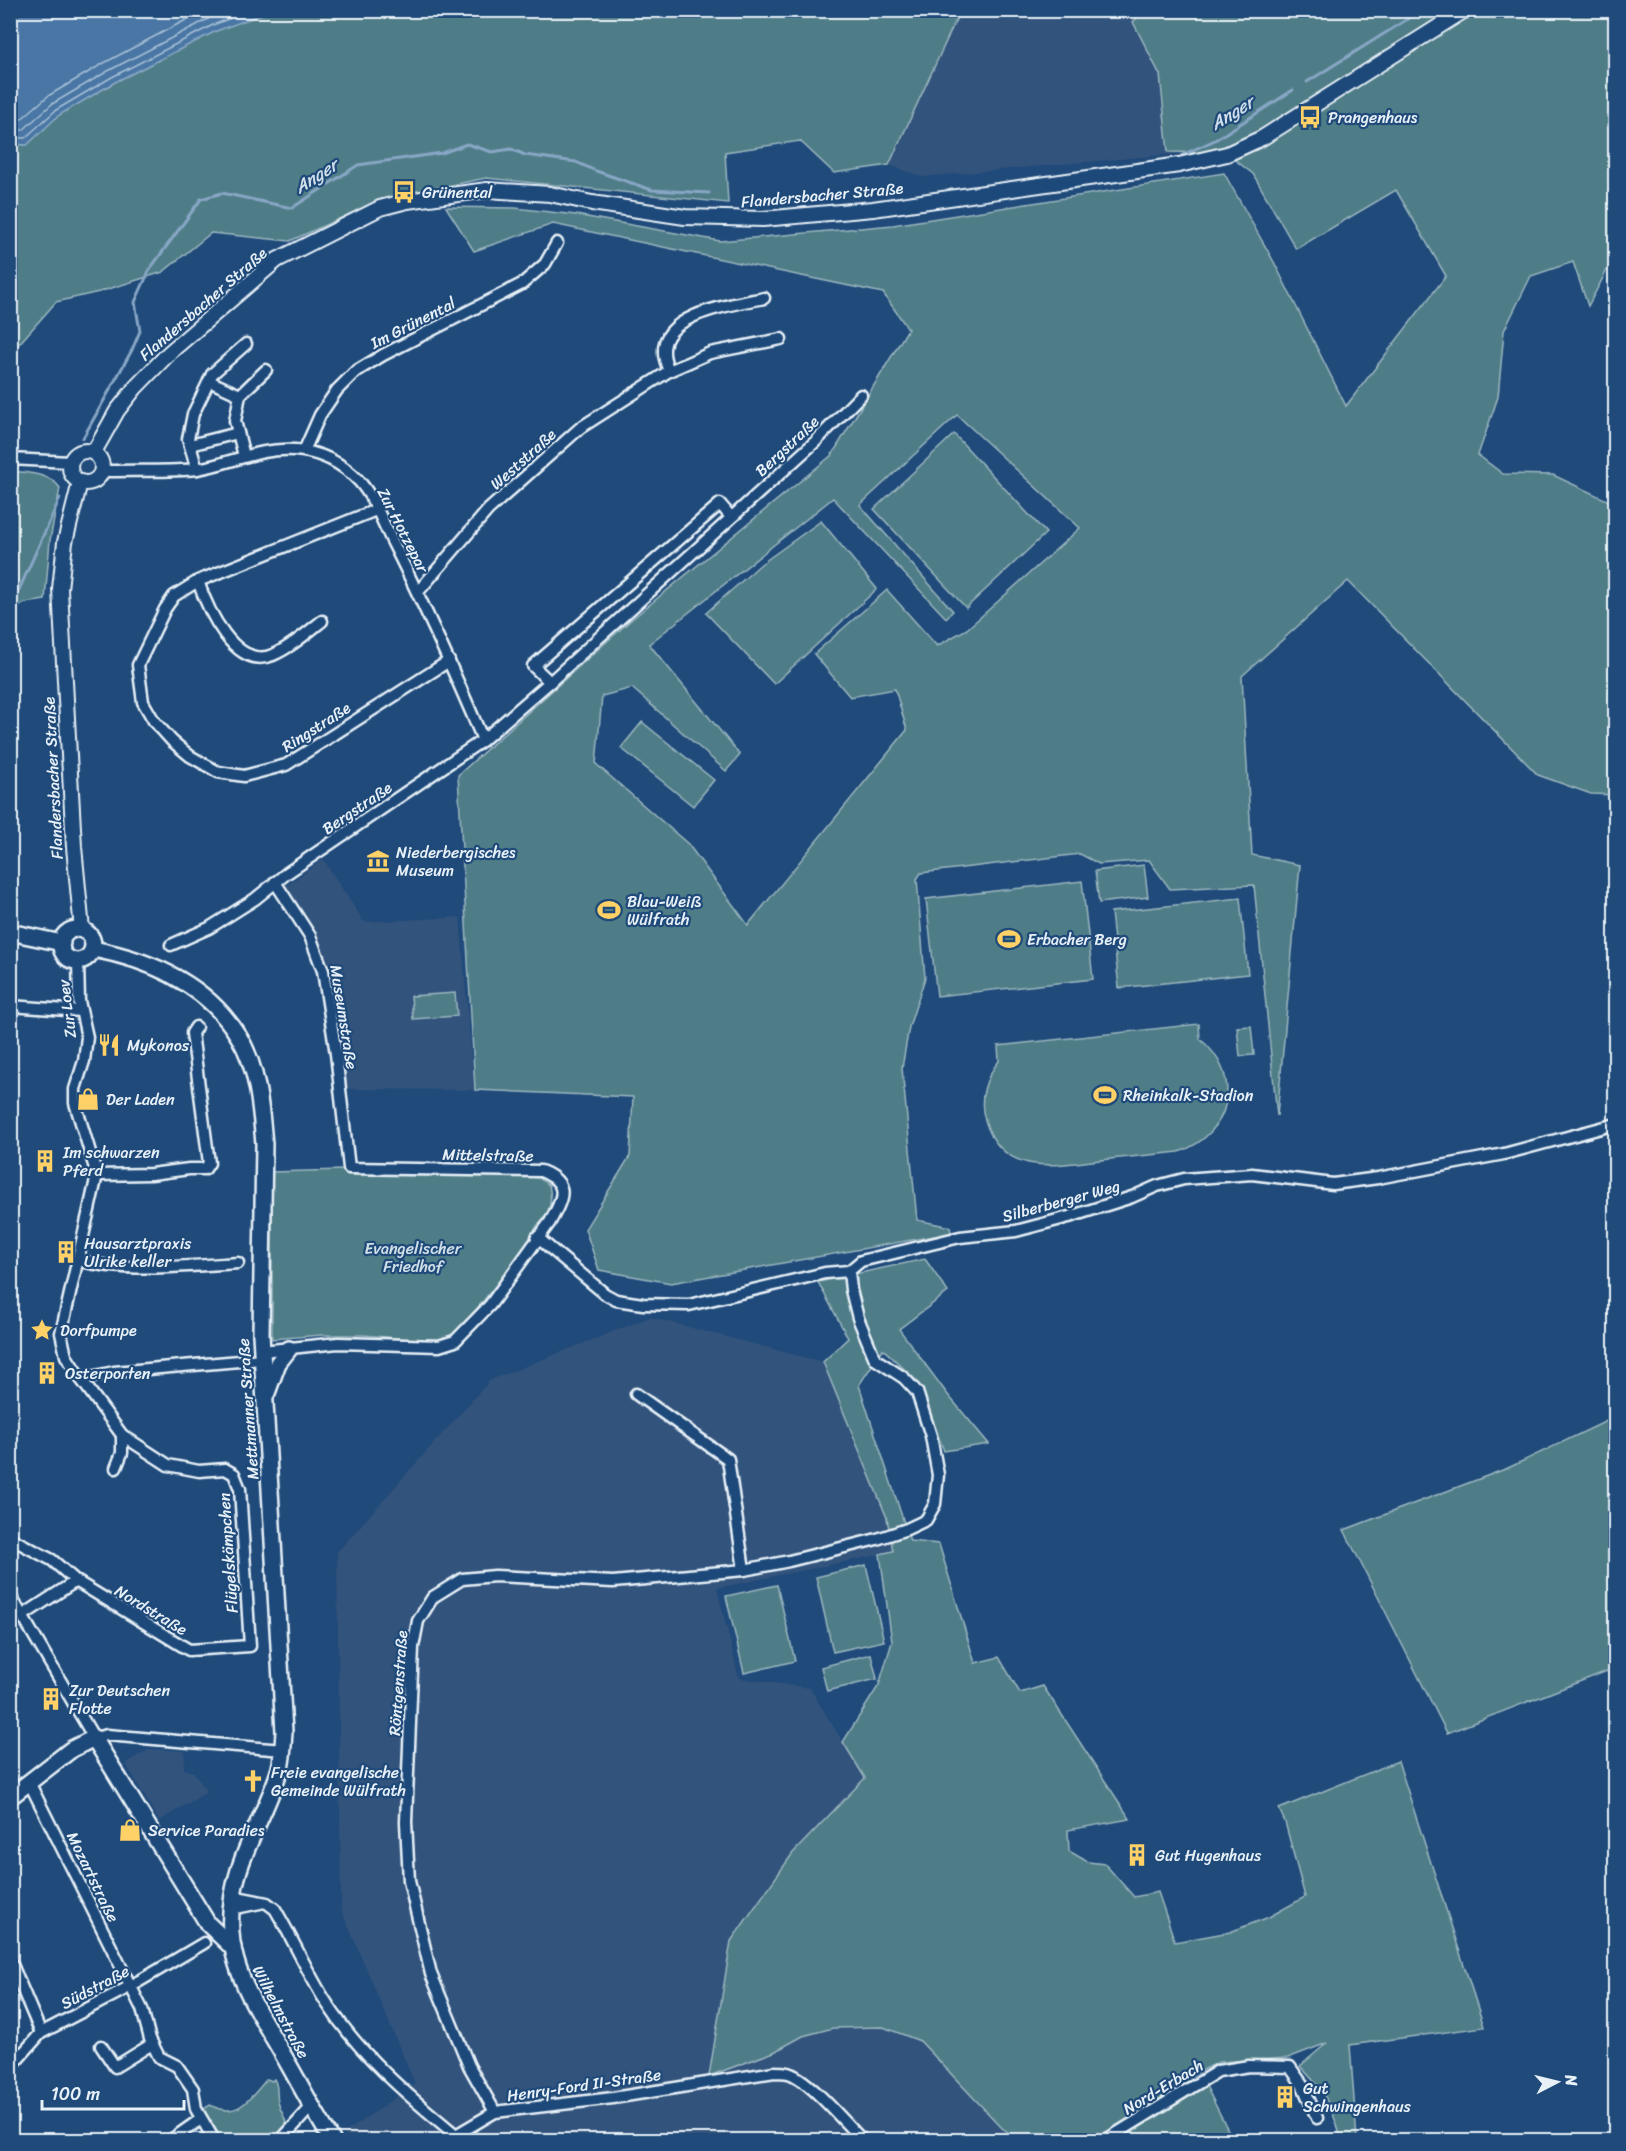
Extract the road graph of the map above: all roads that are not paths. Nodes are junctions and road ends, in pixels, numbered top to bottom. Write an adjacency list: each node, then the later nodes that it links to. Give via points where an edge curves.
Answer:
1 (1465, 10): 14 (street, Flandersbacher Straße, via 1262,138 1227,154 1179,165 873,209 763,219 685,217 550,194 487,190 432,196 380,208 277,260 141,381 117,411)
2 (557, 243): 13 (street, Im Grünental, via 545,264 522,284 355,372 320,415)
3 (764, 298): 7 (street, via 681,322 668,335 663,352)
4 (781, 339): 7 (street, Weststraße, via 710,353)
5 (246, 344): 8 (street)
6 (266, 370): 9 (street)
7 (669, 371): 24 (street, Weststraße, via 580,428 489,510)
8 (209, 381): 9 (street); 12 (street, via 194,414)
9 (240, 395): 11 (street, via 235,421)
10 (861, 395): 22 (street, Bergstraße)
11 (238, 433): 12 (street); 15 (street)
12 (190, 445): 18 (street)
13 (304, 451): 15 (street, Zur Hotzepar, via 278,450); 21 (street, Zur Hotzepar, via 330,459 351,473 371,496)
14 (94, 452): 17 (street, via 79,452); 19 (street, via 102,462)
15 (244, 456): 18 (street, Zur Hotzepar)
16 (10, 459): 17 (street)
17 (70, 462): 20 (street, via 72,476)
18 (197, 468): 19 (street, Zur Hotzepar)
19 (102, 470): 20 (street, via 94,481)
20 (80, 482): 30 (street, Flandersbacher Straße, via 65,542 60,589 75,869)
21 (376, 510): 23 (street, Ringstraße); 24 (street, Zur Hotzepar)
22 (731, 517): 27 (street, Bergstraße); 27 (street, via 720,504 533,666)
23 (198, 581): 25 (street, via 219,627 235,647 255,657 279,652); 26 (street, Ringstraße, via 174,596 138,664 142,702 154,721 190,756 218,772 244,776 286,765)
24 (418, 592): 26 (street, Zur Hotzepar)
25 (322, 621)
26 (449, 661): 28 (street, Zur Hotzepar)
27 (550, 682): 28 (street, Bergstraße)
28 (483, 740): 29 (street, Bergstraße)
29 (275, 882): 33 (street, Bergstraße, via 209,928); 40 (street, Museumstraße, via 310,936 323,971)
30 (82, 930): 32 (main road, via 67,933); 34 (main road, via 91,937)
31 (10, 932): 32 (main road)
32 (62, 943): 35 (main road, via 68,958)
33 (171, 945)
34 (93, 949): 35 (main road, via 88,957); 47 (main road, Mettmanner Straße, via 142,961 178,977 208,999 240,1038 262,1114)
35 (78, 961): 37 (street, Zur Loev)
36 (10, 1006): 37 (street)
37 (81, 1011): 41 (street, Zur Loev, via 87,1037 75,1089 76,1112)
38 (196, 1027): 41 (street, via 192,1033 208,1143 207,1168)
39 (1616, 1124): 45 (street, Silberberger Weg, via 1504,1154 1333,1184 1252,1174 1184,1179 1058,1220 960,1237 861,1261)
40 (349, 1168): 42 (street, Mittelstraße, via 541,1171 555,1176 562,1195)
41 (98, 1175): 43 (street)
42 (537, 1237): 45 (street, Silberberger Weg, via 605,1294 616,1300 643,1304 689,1305 825,1273); 46 (street, via 490,1305 455,1341 439,1346 338,1343)
43 (78, 1260): 44 (street, via 124,1266); 48 (street, Flügelskämpchen, via 61,1333 66,1356)
44 (238, 1263)
45 (849, 1271): 54 (street, Röntgenstraße, via 858,1318 875,1359 917,1392 938,1475 935,1504 926,1520 907,1529)
46 (289, 1349): 47 (street); 50 (main road, via 278,1363)
47 (262, 1355): 48 (street); 50 (main road, Mettmanner Straße)
48 (81, 1379): 51 (street, Flügelskämpchen)
49 (636, 1394): 54 (street, via 728,1459)
50 (265, 1399): 61 (main road, Mettmanner Straße)
51 (122, 1435): 52 (street, via 122,1453); 58 (street, Flügelskämpchen, via 168,1465 199,1472 225,1469 234,1474 240,1489)
52 (116, 1468)
53 (10, 1538): 55 (street, Nordstraße, via 52,1560)
54 (744, 1570): 76 (street, Röntgenstraße, via 613,1582 477,1576 462,1579 433,1597 418,1621 413,1647 407,1810 409,1881 431,1974 470,2066)
55 (76, 1581): 57 (street); 58 (street, Nordstraße, via 189,1650)
56 (10, 1595): 57 (street, Wilhelmstraße)
57 (22, 1616): 60 (street, Wilhelmstraße)
58 (250, 1646)
59 (121, 1737): 60 (street); 61 (street); 62 (street, via 110,1744)
60 (93, 1738): 62 (main road, Wilhelmstraße); 63 (main road)
61 (283, 1750): 65 (main road, Mettmanner Straße, via 279,1770 240,1867)
62 (105, 1757): 66 (main road, Wilhelmstraße)
63 (29, 1782): 64 (main road); 70 (street, Mozartstraße)
64 (10, 1797)
65 (231, 1903): 66 (main road, via 210,1913); 68 (main road, Mettmanner Straße); 76 (street, Henry-Ford II-Straße, via 264,1903 275,1909 325,2001 360,2049 456,2135)
66 (200, 1910): 68 (main road, Wilhelmstraße, via 208,1924)
67 (204, 1943): 70 (street, Südstraße)
68 (233, 1948): 75 (main road, Wilhelmstraße, via 246,1990)
69 (10, 1960): 71 (street)
70 (130, 1986): 71 (street, Südstraße); 72 (street, Mozartstraße, via 142,2008)
71 (41, 2033): 74 (street, Südstraße)
72 (152, 2044): 73 (street, via 115,2067); 78 (street, via 159,2057 177,2066 193,2089)
73 (101, 2046)
74 (10, 2068)
75 (312, 2106): 81 (street); 82 (main road, Wilhelmstraße)
76 (495, 2112): 83 (street, Henry-Ford II-Straße, via 789,2073 813,2088)
77 (1317, 2118): 84 (street, Nord-Erbach, via 1290,2067 1249,2066 1218,2072)
78 (201, 2119): 79 (street); 80 (street)
79 (171, 2140)
80 (214, 2140)
81 (281, 2140)
82 (332, 2140)
83 (862, 2140)
84 (1106, 2140)

